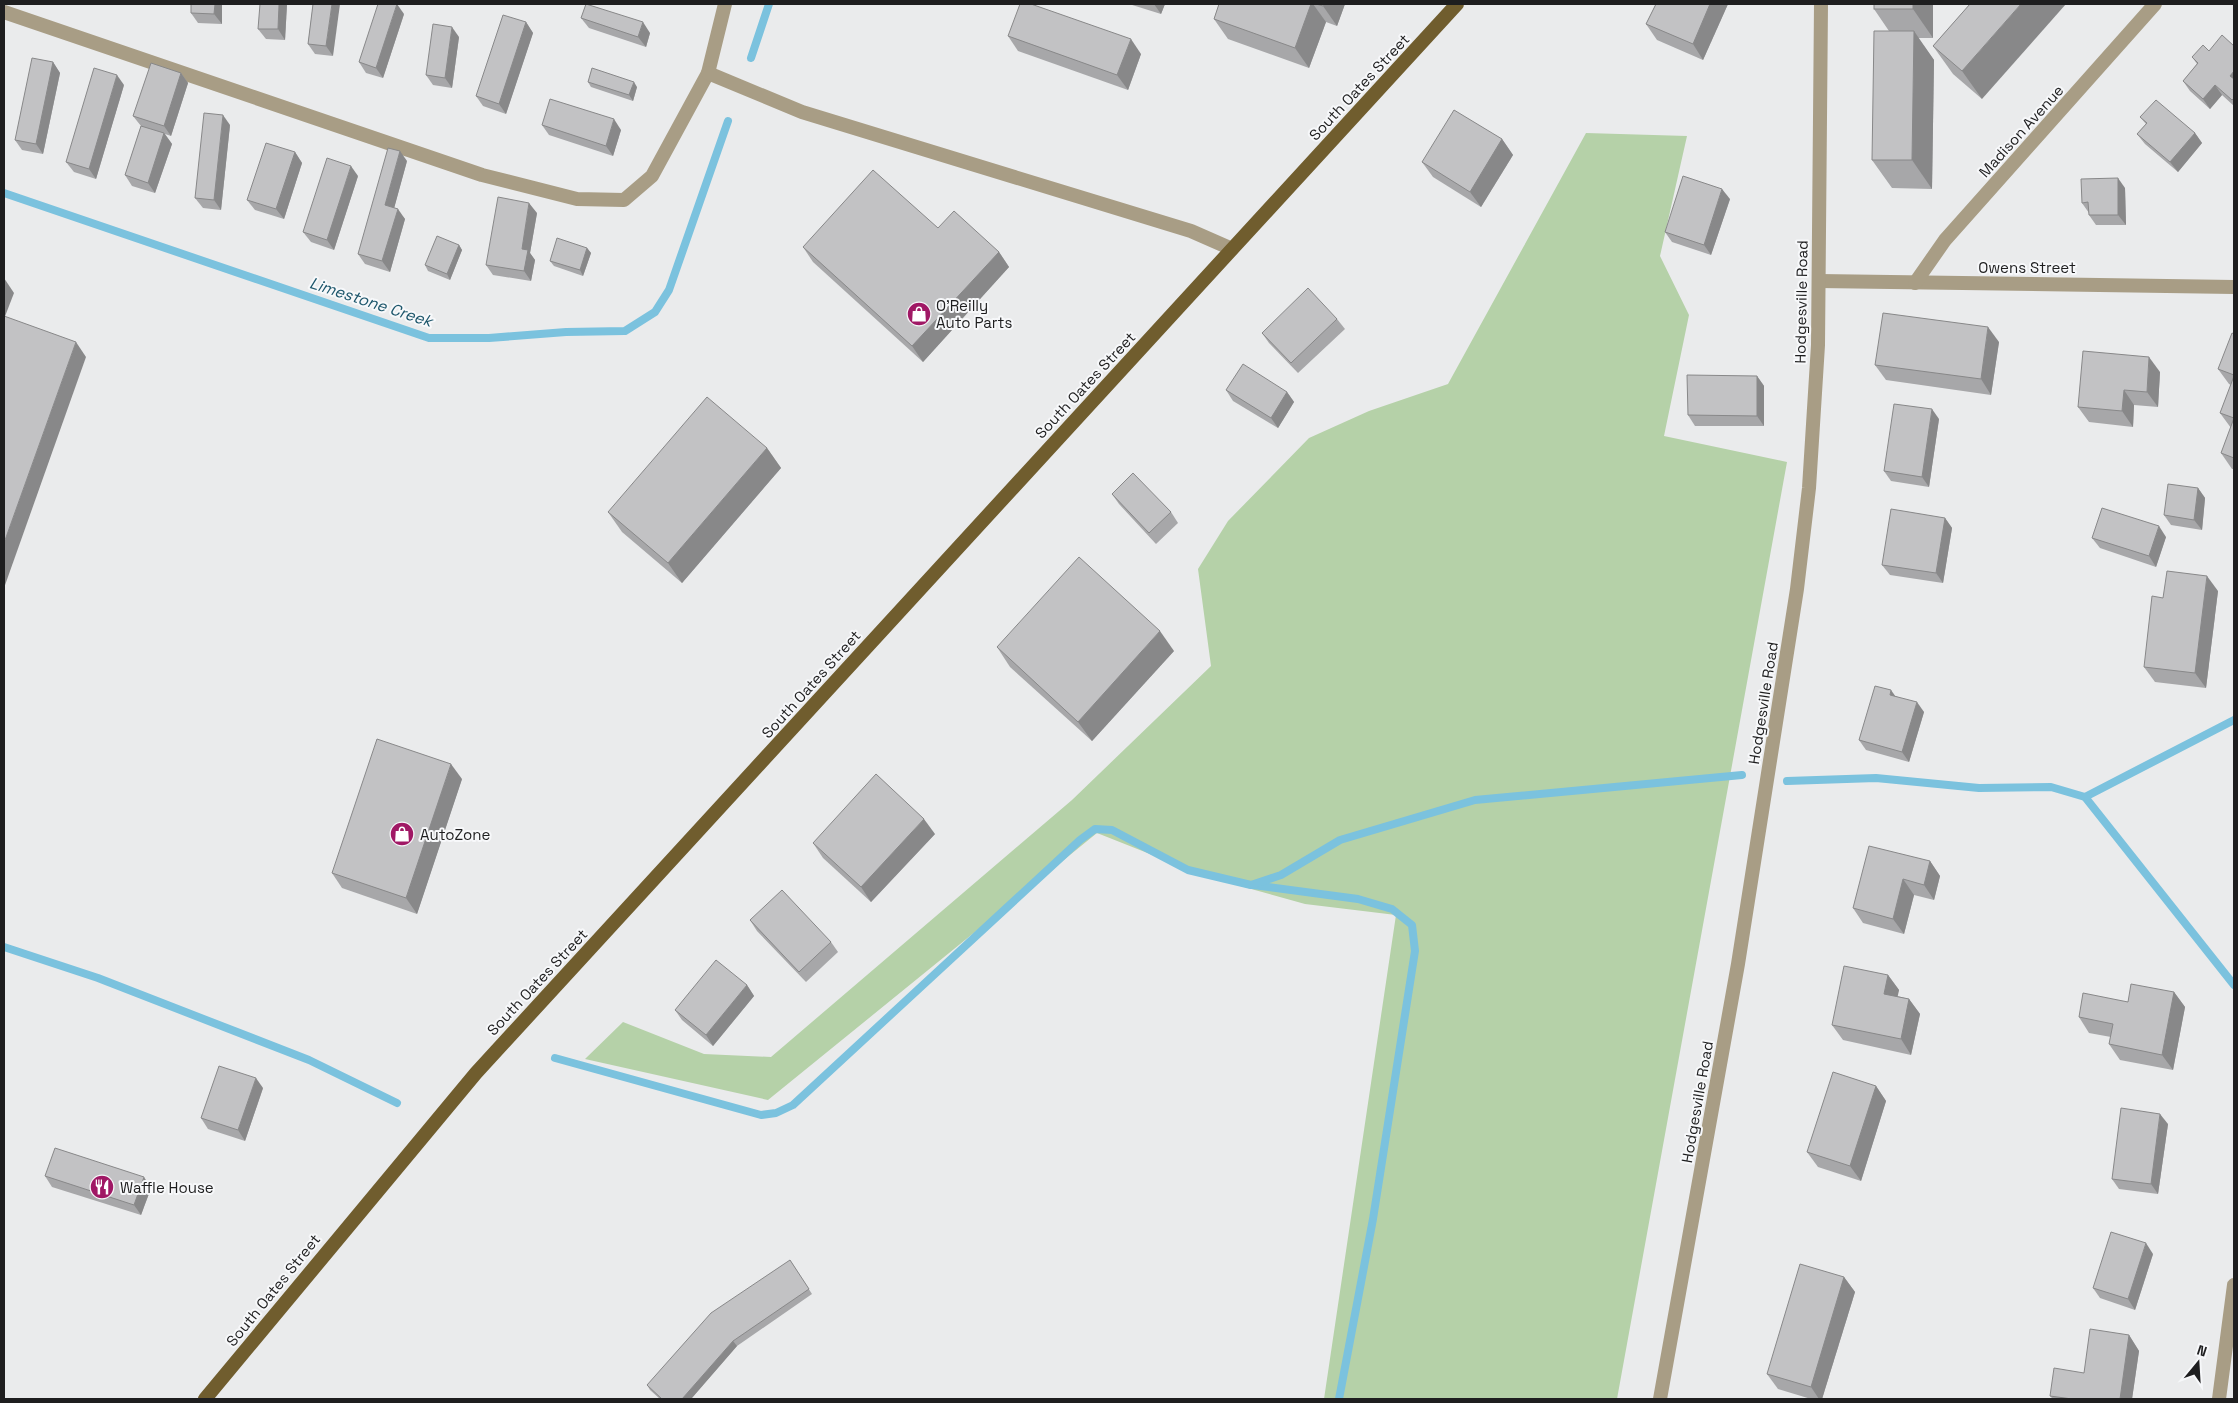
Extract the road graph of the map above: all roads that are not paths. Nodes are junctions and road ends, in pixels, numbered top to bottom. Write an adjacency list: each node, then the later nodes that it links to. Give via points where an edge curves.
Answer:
1 (725, 4): 6 (street)
2 (1457, 4): 7 (main road, South Oates Street)
3 (1821, 4): 8 (street, Hodgesville Road)
4 (2155, 4): 9 (street, Madison Avenue, via 1945,240)
5 (4, 12): 6 (street, via 482,175 578,199 624,200 652,176)
6 (708, 73): 7 (street, via 802,112 1191,231)
7 (1232, 249): 12 (main road, South Oates Street, via 476,1072)
8 (1819, 281): 9 (street, Owens Street); 13 (street, Hodgesville Road, via 1809,488 1797,588 1738,964)
9 (1915, 283): 10 (street, Owens Street)
10 (2234, 287)
11 (2234, 1285): 14 (street)
12 (205, 1399)
13 (1660, 1399)
14 (2219, 1399)

